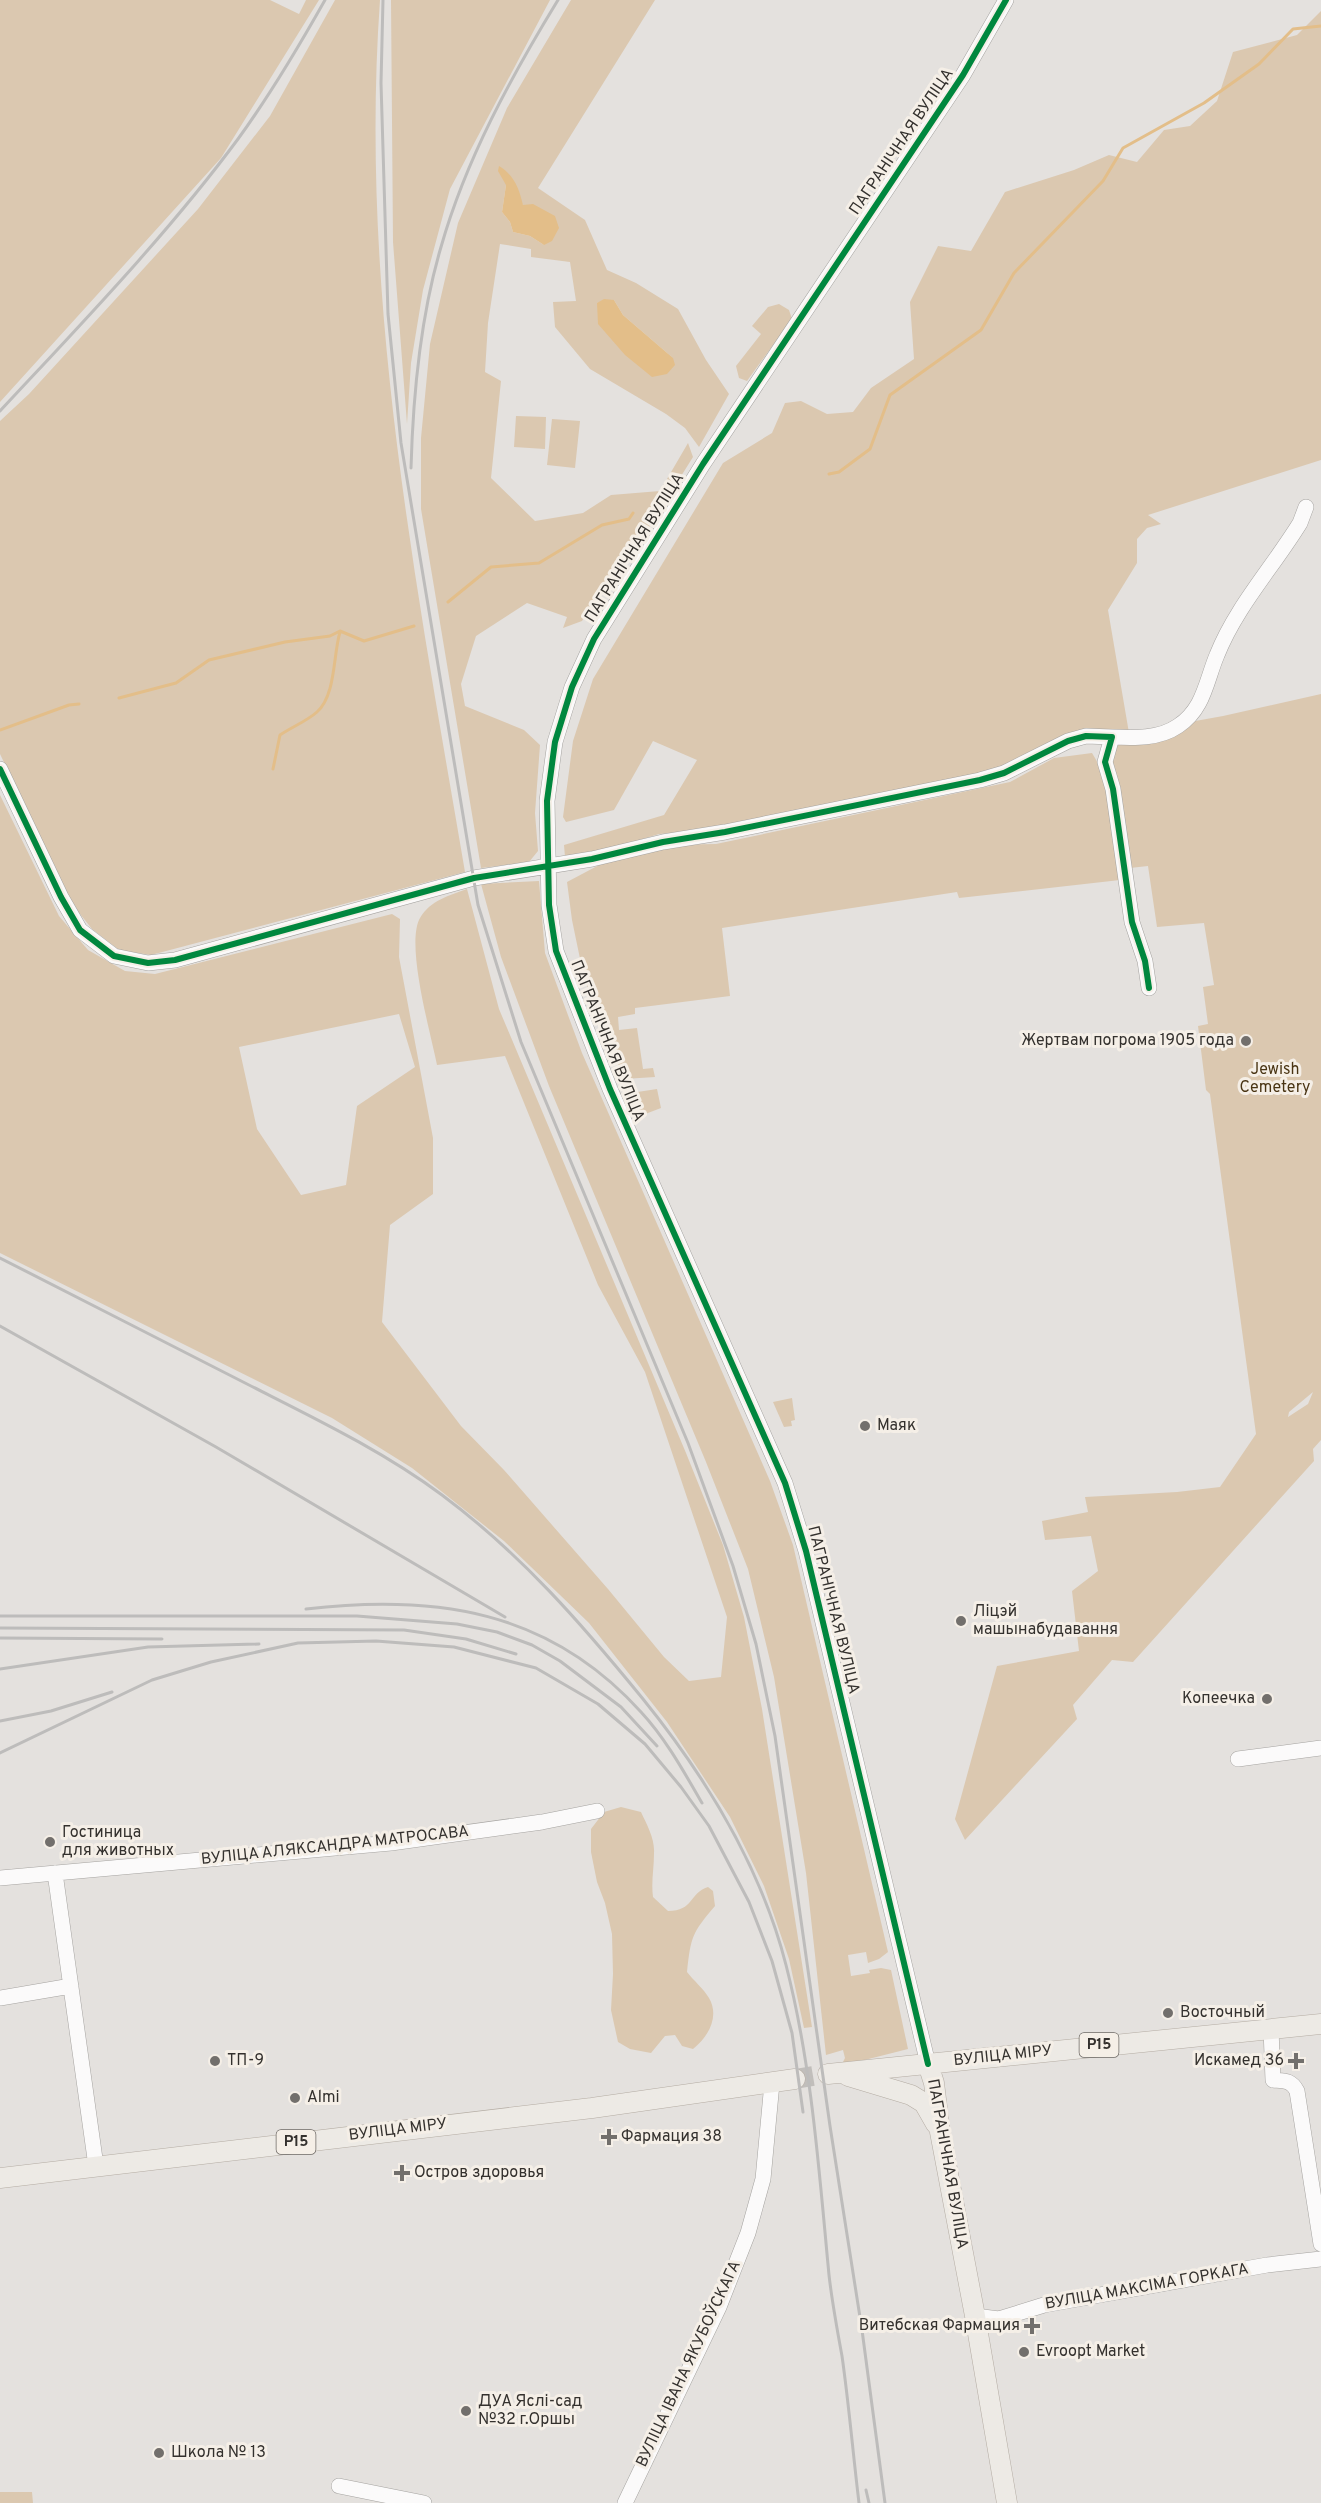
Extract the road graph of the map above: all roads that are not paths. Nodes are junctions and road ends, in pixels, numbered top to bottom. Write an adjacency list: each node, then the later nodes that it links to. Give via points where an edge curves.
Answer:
1 (1006, 0): 5 (street, ПАГРАНІЧНАЯ ВУЛІЦА, via 963,75 703,464 594,639 572,687 555,742 547,801)
2 (1305, 507): 3 (street, via 1300,523 1221,647 1203,698 1190,716 1168,732 1143,738)
3 (1112, 737): 5 (street, via 1086,736 1068,741 1004,773 980,780); 6 (street, via 1105,762 1113,789 1132,922)
4 (0, 769): 5 (street, via 80,930 114,956 148,963 175,960 474,878)
5 (547, 867): 16 (street, ПАГРАНІЧНАЯ ВУЛІЦА, via 556,951 568,986 785,1483 802,1536)
6 (1149, 988)
7 (1321, 1748): 8 (street)
8 (1238, 1759)
9 (597, 1811): 10 (street, ВУЛІЦА АЛЯКСАНДРА МАТРОСАВА, via 391,1843)
10 (55, 1874): 11 (street, ВУЛІЦА АЛЯКСАНДРА МАТРОСАВА); 12 (street)
11 (0, 1878)
12 (71, 1986): 13 (street); 20 (street)
13 (0, 1998)
14 (1321, 2024): 15 (main road, ВУЛІЦА МІРУ / Р15)
15 (1271, 2029): 16 (main road, ВУЛІЦА МІРУ / Р15); 22 (street, via 1273,2080 1288,2081 1297,2091)
16 (928, 2064): 17 (main road, ВУЛІЦА МІРУ / Р15); 19 (main road, ПАГРАНІЧНАЯ ВУЛІЦА)
17 (819, 2075): 18 (main road, ВУЛІЦА МІРУ / Р15); 19 (main road, via 911,2095 924,2103)
18 (771, 2083): 20 (main road, ВУЛІЦА МІРУ / Р15); 27 (street, ВУЛІЦА ІВАНА ЯКУБОЎСКАГА, via 763,2179 748,2233 719,2307)
19 (940, 2132): 24 (main road, ПАГРАНІЧНАЯ ВУЛІЦА)
20 (96, 2166): 21 (main road, ВУЛІЦА МІРУ / Р15)
21 (0, 2178)
22 (1321, 2244)
23 (1321, 2259): 24 (street, ВУЛІЦА МАКСІМА ГОРКАГА, via 1044,2305 999,2319)
24 (975, 2316): 28 (main road, ПАГРАНІЧНАЯ ВУЛІЦА)
25 (339, 2486): 26 (street)
26 (424, 2503)
27 (625, 2503)
28 (1007, 2503)

